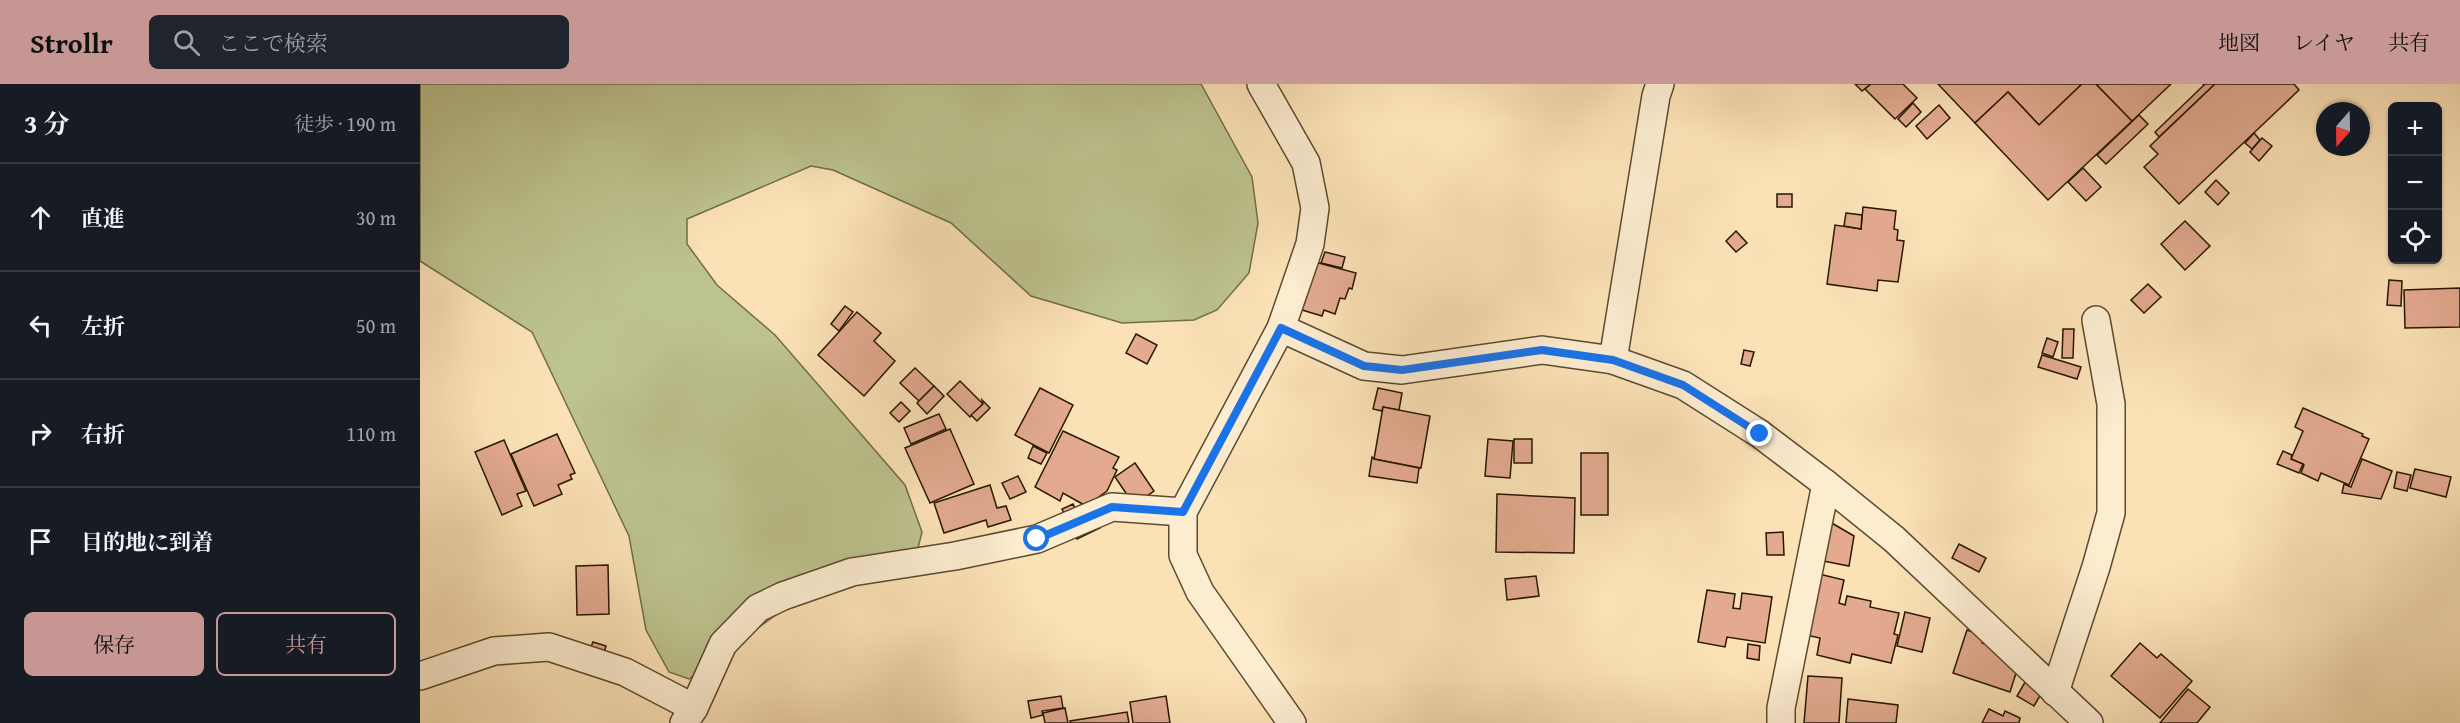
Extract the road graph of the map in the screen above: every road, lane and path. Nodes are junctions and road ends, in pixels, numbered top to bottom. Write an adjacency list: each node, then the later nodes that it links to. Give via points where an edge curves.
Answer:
1 (1261, 84): 4 (street, via 1306,163 1315,208 1310,244)
2 (1660, 84): 5 (street)
3 (2096, 320): 9 (street, via 2111,404 2111,513)
4 (1281, 328): 5 (street, via 1364,366 1402,370 1542,350); 7 (street)
5 (1613, 360): 6 (street, via 1683,385 1760,434)
6 (1826, 484): 9 (street, via 1894,539); 12 (street)
7 (1183, 512): 10 (street, via 1112,507 1037,539 852,572 783,596 758,608 723,644); 11 (street, via 1183,555 1200,592)
8 (420, 676): 10 (street, via 494,651 549,647 625,672)
9 (2055, 692): 13 (street)
10 (689, 716)
11 (1292, 723)
12 (1781, 723)
13 (2088, 723)

